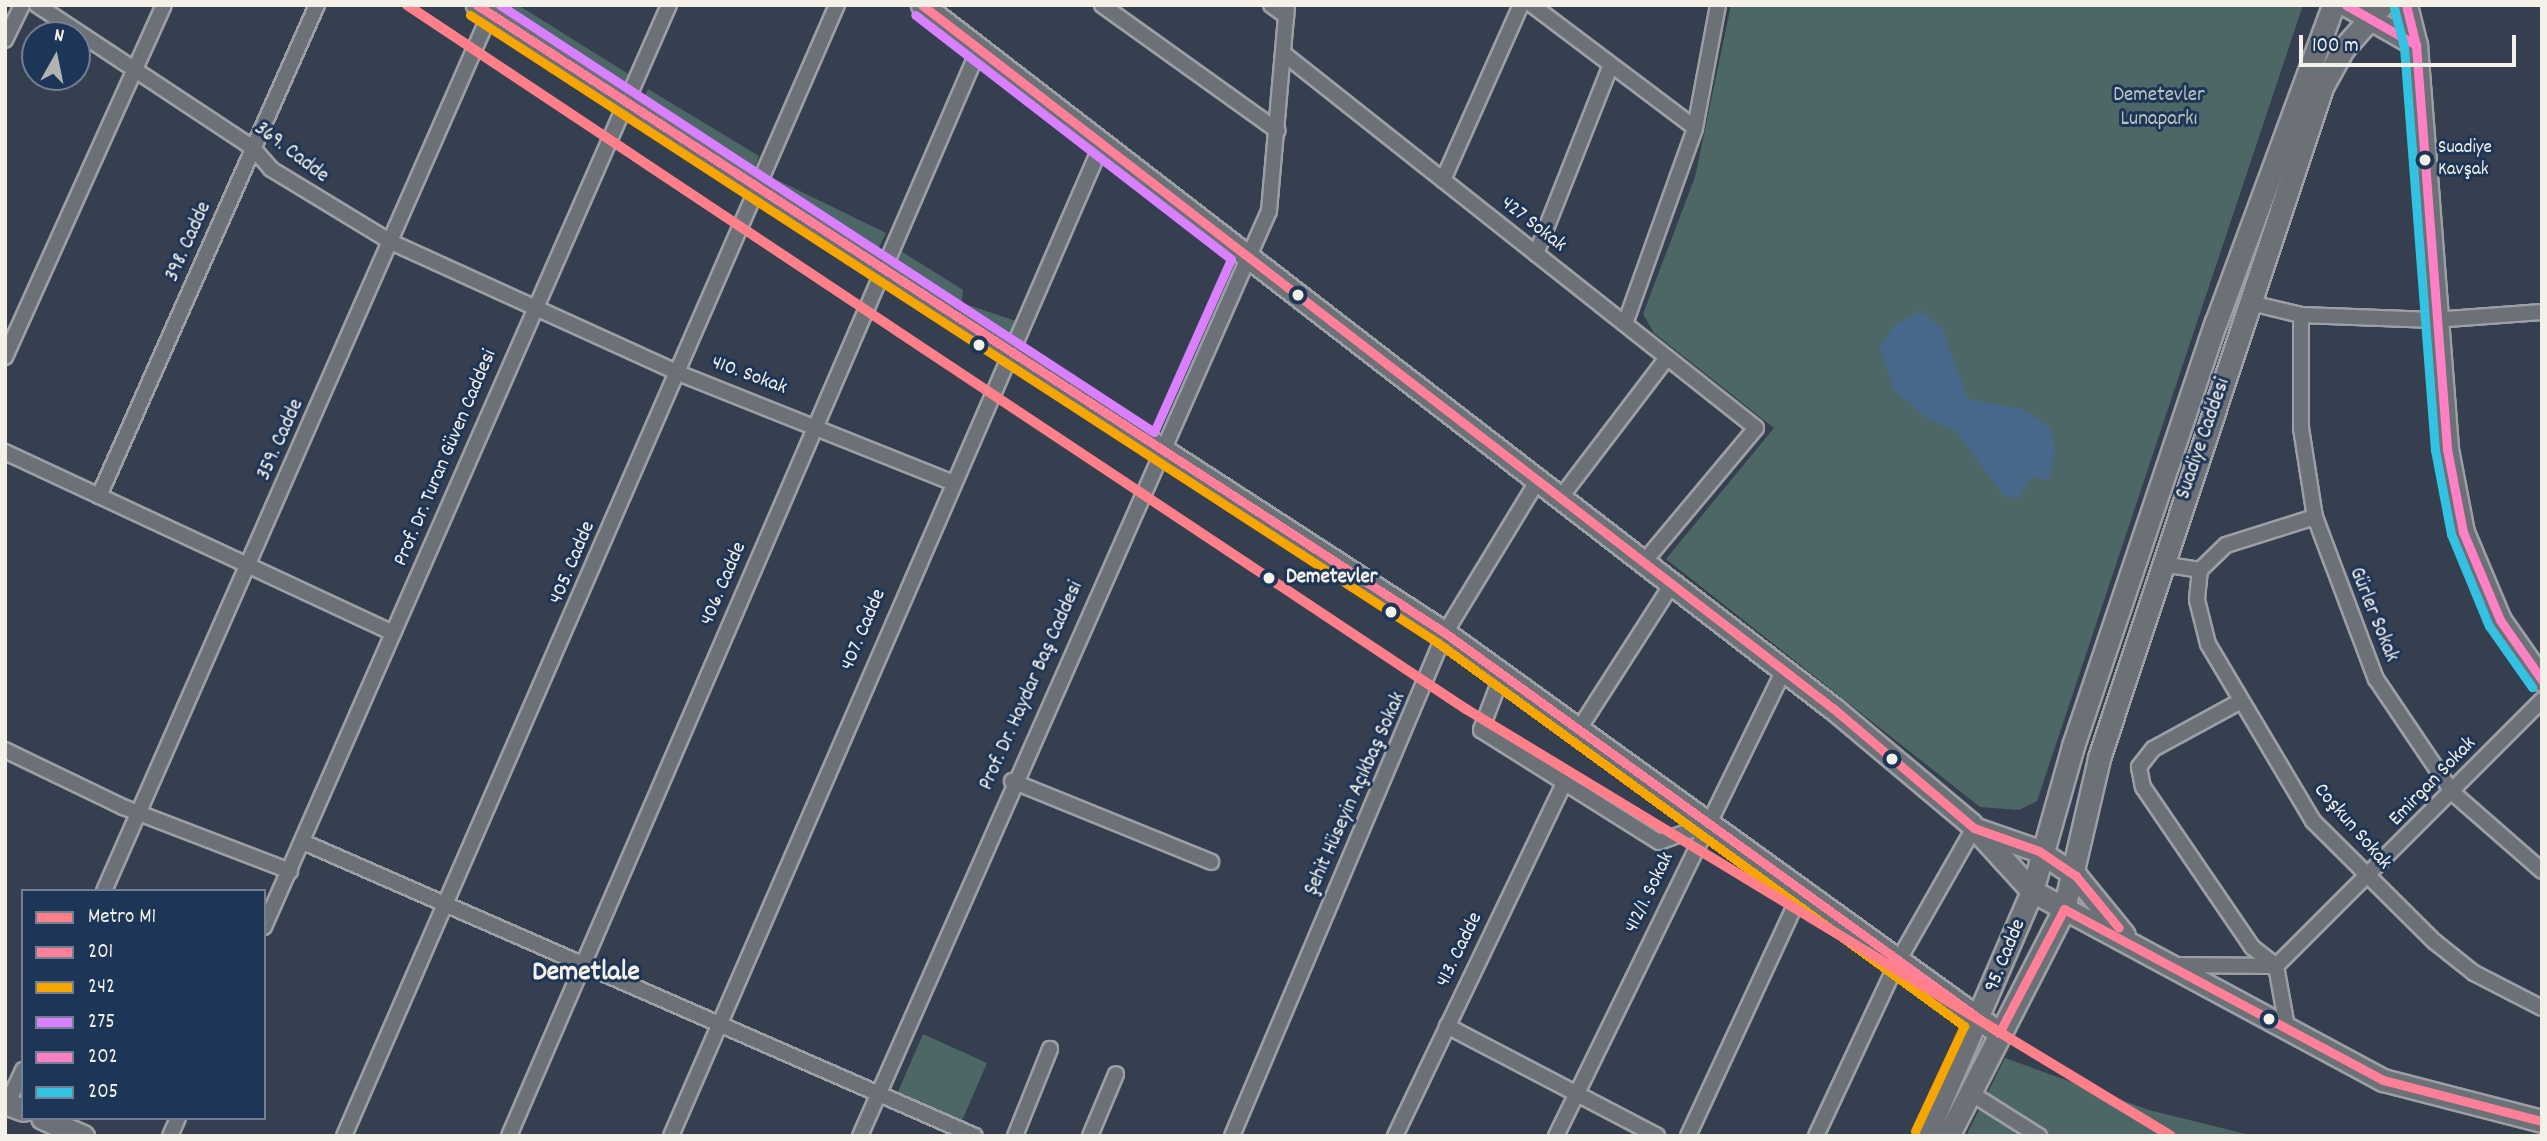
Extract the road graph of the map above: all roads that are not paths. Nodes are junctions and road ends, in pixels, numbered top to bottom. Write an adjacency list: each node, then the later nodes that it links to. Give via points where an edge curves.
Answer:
1 (22, 5): 19 (street)
2 (37, 5): 24 (street, 369. Cadde)
3 (164, 5): 24 (street)
4 (317, 5): 29 (street, 398. Cadde)
5 (669, 5): 25 (street, Prof. Dr. Turan Güven Caddesi)
6 (837, 5): 31 (street, 405. Cadde)
7 (1102, 5): 27 (street)
8 (1271, 5): 17 (street)
9 (1521, 5): 30 (street)
10 (1532, 5): 23 (street)
11 (1718, 5): 26 (street)
12 (2333, 5): 75 (main road, Suadiye Caddesi, via 2216,322)
13 (2346, 5): 18 (main road)
14 (2406, 5): 20 (main road)
15 (487, 8): 25 (main road); 32 (street, 359. Cadde)
16 (932, 9): 21 (main road)
17 (1287, 11): 22 (street, Prof. Dr. Haydar Baş Caddesi)
18 (2377, 11): 20 (main road); 37 (main road, Suadiye Caddesi, via 2343,49 2322,87)
19 (5, 40)
20 (2416, 45): 40 (main road)
21 (979, 49): 28 (main road); 35 (street, 406. Cadde)
22 (1284, 54): 27 (street, Prof. Dr. Haydar Baş Caddesi); 30 (street, 427 Sokak)
23 (1610, 67): 26 (street); 33 (street)
24 (134, 71): 29 (street, 369. Cadde); 43 (street)
25 (625, 104): 31 (main road); 36 (street, Prof. Dr. Turan Güven Caddesi)
26 (1695, 128): 41 (street)
27 (1278, 131): 34 (street, Prof. Dr. Haydar Baş Caddesi, via 1272,199)
28 (1102, 144): 34 (main road); 42 (street, 407. Cadde)
29 (253, 148): 32 (street, 369. Cadde, via 271,169); 51 (street, 398. Cadde)
30 (1443, 180): 33 (street, 427 Sokak)
31 (757, 187): 35 (main road); 45 (street, 405. Cadde)
32 (391, 242): 36 (street, 369. Cadde); 56 (street, 359. Cadde)
33 (1536, 254): 41 (street, 427 Sokak)
34 (1246, 255): 47 (street, Prof. Dr. Haydar Baş Caddesi); 49 (main road)
35 (884, 272): 42 (main road); 46 (street, 406. Cadde)
36 (536, 303): 45 (street, 410. Sokak); 59 (street, Prof. Dr. Turan Güven Caddesi)
37 (2251, 303): 39 (street); 55 (main road, Suadiye Caddesi)
38 (2542, 312): 40 (street)
39 (2301, 315): 40 (street); 53 (street, Gürler Sokak, via 2301,428)
40 (2434, 320): 63 (main road, via 2463,532 2500,620)
41 (1625, 324): 44 (street, 427 Sokak)
42 (1012, 353): 47 (main road); 50 (street, 407. Cadde)
43 (5, 357)
44 (1668, 358): 52 (street); 54 (street, 427 Sokak, via 1756,428)
45 (676, 372): 46 (street, 410. Sokak); 84 (street, 405. Cadde)
46 (816, 424): 50 (street, 410. Sokak); 91 (street, 406. Cadde)
47 (1159, 450): 60 (main road); 68 (street, Prof. Dr. Haydar Baş Caddesi)
48 (5, 452): 51 (street)
49 (1538, 480): 52 (main road); 60 (street, Şehit Hüseyin Açıkbaş Sokak)
50 (950, 482): 94 (street, 407. Cadde)
51 (99, 496): 56 (street)
52 (1560, 498): 54 (main road)
53 (2315, 517): 57 (street, via 2226,545); 70 (street, Gürler Sokak, via 2376,678)
54 (1644, 562): 58 (main road)
55 (2162, 564): 57 (street); 79 (main road, Suadiye Caddesi, via 2081,819)
56 (249, 566): 59 (street); 71 (street, 359. Cadde)
57 (2200, 570): 65 (street, Coşkun Sokak, via 2197,600 2208,644)
58 (1672, 584): 61 (main road); 66 (street)
59 (393, 633): 74 (street, Prof. Dr. Turan Güven Caddesi)
60 (1445, 633): 62 (main road); 117 (street, Şehit Hüseyin Açıkbaş Sokak)
61 (1784, 670): 72 (street, 412/1. Sokak); 73 (main road)
62 (1502, 675): 66 (main road); 69 (street, via 1481,730)
63 (2542, 680)
64 (2542, 700): 70 (street, Emirgan Sokak)
65 (2241, 701): 80 (street, Coşkun Sokak, via 2313,821); 90 (street, via 2153,749 2139,767 2143,787 2252,947)
66 (1579, 729): 72 (main road)
67 (5, 750): 71 (street)
68 (1012, 781): 76 (street); 103 (street, Prof. Dr. Haydar Baş Caddesi)
69 (1564, 784): 72 (street, via 1659,842); 95 (street, 413. Cadde)
70 (2453, 793): 77 (street, Gürler Sokak); 80 (street, Emirgan Sokak)
71 (139, 813): 78 (street); 81 (street, 359. Cadde)
72 (1706, 825): 83 (main road); 102 (street, 412/1. Sokak)
73 (1974, 828): 75 (main road); 82 (main road); 88 (street)
74 (303, 842): 78 (street, Prof. Dr. Turan Güven Caddesi); 84 (street)
75 (2039, 851): 79 (main road); 82 (main road, Suadiye Caddesi)
76 (1211, 862)
77 (2542, 871)
78 (289, 872): 86 (street, Prof. Dr. Turan Güven Caddesi)
79 (2076, 876): 85 (main road, 95. Cadde); 87 (main road)
80 (2367, 878): 90 (street, Emirgan Sokak); 92 (street, Coşkun Sokak, via 2474,973)
81 (105, 889)
82 (2032, 891): 85 (main road); 93 (main road, 95. Cadde)
83 (1801, 893): 88 (main road); 121 (street)
84 (443, 908): 91 (street); 110 (street, 405. Cadde)
85 (2064, 909): 87 (main road); 97 (main road, 95. Cadde)
86 (266, 923)
87 (2128, 939): 89 (main road)
88 (1896, 962): 93 (main road); 122 (street)
89 (2172, 965): 90 (street); 96 (main road)
90 (2276, 965): 96 (street)
91 (583, 966): 94 (street); 111 (street, 406. Cadde)
92 (2542, 1008)
93 (1979, 1022): 97 (main road); 123 (main road, 95. Cadde)
94 (719, 1025): 103 (street); 112 (street, 407. Cadde)
95 (1447, 1026): 102 (street); 118 (street, 413. Cadde)
96 (2288, 1032): 107 (main road, via 2395,1085)
97 (1999, 1033): 101 (main road, 95. Cadde)
98 (1050, 1049): 115 (street)
99 (1116, 1074): 116 (street)
100 (21, 1076): 104 (street)
101 (1969, 1092): 124 (main road, 95. Cadde); 125 (street)
102 (1575, 1093): 119 (street, 412/1. Sokak); 120 (street)
103 (878, 1094): 113 (street, Prof. Dr. Haydar Baş Caddesi); 114 (street)
104 (10, 1106)
105 (47, 1120): 108 (main road)
106 (177, 1120): 109 (street)
107 (2542, 1121)
108 (83, 1136)
109 (170, 1136)
110 (344, 1136)
111 (509, 1136)
112 (671, 1136)
113 (860, 1136)
114 (975, 1136)
115 (1015, 1136)
116 (1090, 1136)
117 (1232, 1136)
118 (1395, 1136)
119 (1556, 1136)
120 (1657, 1136)
121 (1688, 1136)
122 (1816, 1136)
123 (1926, 1136)
124 (1948, 1136)
125 (2039, 1136)

